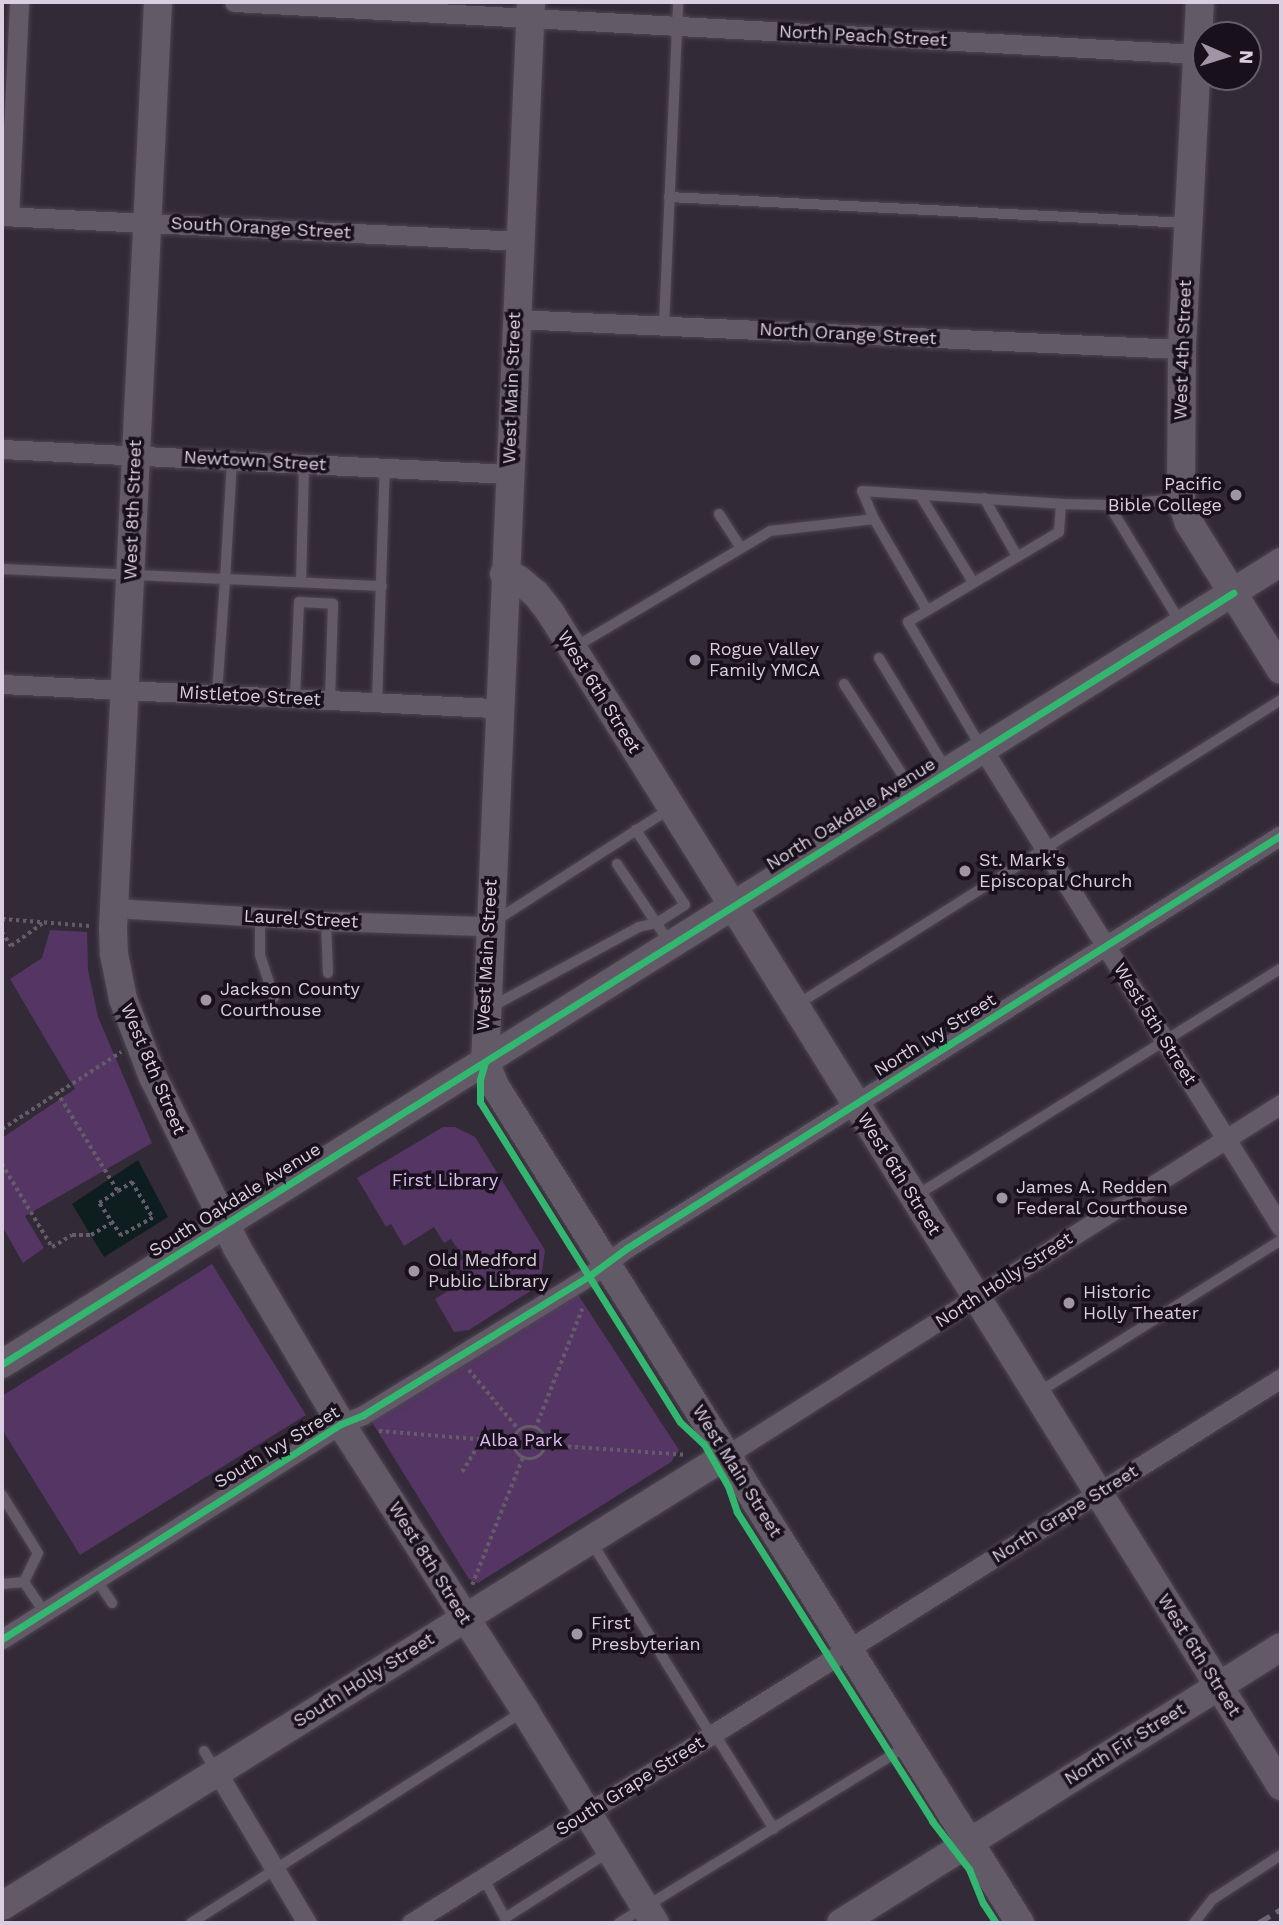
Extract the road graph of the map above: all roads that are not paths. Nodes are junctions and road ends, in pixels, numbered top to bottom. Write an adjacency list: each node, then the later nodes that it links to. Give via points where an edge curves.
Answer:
1 (19, 2): 12 (street)
2 (158, 2): 13 (street, West 8th Street)
3 (234, 2): 6 (street, North Peach Street)
4 (678, 2): 8 (lane)
5 (1200, 2): 7 (street, West 4th Street)
6 (531, 10): 8 (street, North Peach Street); 15 (street, West Main Street)
7 (1199, 21)
8 (677, 27): 9 (street, North Peach Street); 11 (lane)
9 (1192, 54)
10 (1194, 91): 14 (street, West 4th Street)
11 (669, 197): 14 (lane); 17 (lane)
12 (5, 216): 13 (street, South Orange Street)
13 (146, 223): 15 (street, South Orange Street); 20 (street, West 8th Street)
14 (1188, 223): 18 (street, West 4th Street)
15 (520, 241): 16 (street, West Main Street)
16 (515, 319): 17 (street, North Orange Street); 24 (street, West Main Street)
17 (664, 326): 18 (street, North Orange Street)
18 (1182, 349): 27 (street, West 4th Street)
19 (2, 449): 20 (street, Newtown Street)
20 (135, 456): 21 (street, Newtown Street); 36 (street, West 8th Street)
21 (232, 460): 22 (street, Newtown Street); 38 (lane)
22 (304, 464): 23 (street, Newtown Street); 39 (lane)
23 (385, 467): 24 (street, Newtown Street); 41 (lane)
24 (509, 474): 37 (street, West Main Street)
25 (920, 495): 26 (lane); 31 (lane, via 862,491); 40 (lane)
26 (984, 498): 28 (lane); 33 (lane)
27 (1181, 499): 29 (lane); 42 (street, West 4th Street, via 1189,523)
28 (1061, 504): 29 (lane); 33 (lane, via 1059,533)
29 (1109, 505): 44 (lane)
30 (719, 514): 32 (lane)
31 (874, 519): 32 (lane, via 770,531); 43 (lane)
32 (741, 548): 45 (lane)
33 (1017, 556): 40 (lane)
34 (1281, 562): 42 (street, North Oakdale Avenue)
35 (2, 569): 36 (lane)
36 (130, 574): 38 (lane); 50 (street, West 8th Street)
37 (505, 574): 45 (street, West 6th Street, via 536,594); 56 (street, West Main Street)
38 (225, 579): 39 (lane); 51 (lane)
39 (301, 582): 41 (lane)
40 (973, 582): 43 (lane)
41 (382, 586): 55 (lane)
42 (1233, 593): 44 (street, North Oakdale Avenue); 47 (street, West 4th Street)
43 (927, 610): 57 (lane, via 908,622)
44 (1182, 625): 57 (street, North Oakdale Avenue)
45 (572, 648): 60 (street, West 6th Street)
46 (879, 658): 58 (lane)
47 (1281, 670)
48 (2, 684): 50 (street, Mistletoe Street)
49 (844, 684): 59 (lane)
50 (125, 690): 51 (street, Mistletoe Street); 67 (street, West 8th Street)
51 (217, 694): 52 (street, Mistletoe Street)
52 (295, 698): 53 (street, Mistletoe Street); 53 (lane, via 299,602 333,604)
53 (330, 700): 55 (street, Mistletoe Street)
54 (1281, 700): 63 (lane)
55 (377, 702): 56 (street, Mistletoe Street)
56 (498, 708): 69 (street, West Main Street)
57 (984, 751): 58 (street, North Oakdale Avenue); 63 (street, West 5th Street)
58 (948, 772): 59 (street, North Oakdale Avenue)
59 (914, 793): 65 (street, North Oakdale Avenue)
60 (671, 808): 61 (lane); 65 (street, West 6th Street)
61 (636, 831): 69 (lane); 70 (lane, via 685,905)
62 (1281, 835): 71 (street, North Ivy Street)
63 (1045, 849): 71 (street, West 5th Street); 75 (lane)
64 (617, 864): 70 (lane)
65 (732, 905): 70 (street, North Oakdale Avenue); 75 (street, West 6th Street)
66 (260, 917): 67 (street, Laurel Street); 68 (street, Laurel Street); 74 (lane, via 260,955)
67 (114, 918): 83 (street, West 8th Street, via 114,954 138,1042)
68 (327, 921): 69 (street, Laurel Street); 73 (lane)
69 (488, 926): 76 (street, West Main Street)
70 (664, 934): 76 (lane, via 639,927); 78 (street, North Oakdale Avenue)
71 (1105, 946): 77 (street, West 5th Street); 79 (street, North Ivy Street)
72 (1281, 968): 77 (lane)
73 (328, 973)
74 (274, 998)
75 (795, 1006): 79 (street, West 6th Street)
76 (485, 1011): 78 (street, West Main Street)
77 (1165, 1041): 81 (street, West 5th Street); 82 (lane)
78 (485, 1062): 83 (street, South Oakdale Avenue); 86 (street, West Main Street, via 495,1086)
79 (855, 1103): 82 (street, West 6th Street); 86 (street, North Ivy Street)
80 (1281, 1104): 81 (street, North Holly Street)
81 (1226, 1138): 84 (street, West 5th Street); 87 (street, North Holly Street)
82 (914, 1197): 87 (street, West 6th Street)
83 (225, 1225): 88 (street, South Oakdale Avenue); 91 (street, West 8th Street)
84 (1281, 1227)
85 (1281, 1240): 90 (lane)
86 (606, 1263): 91 (street, South Ivy Street, via 373,1409); 92 (street, West Main Street)
87 (977, 1298): 90 (street, West 6th Street); 92 (street, North Holly Street)
88 (2, 1364)
89 (1281, 1378): 93 (street, North Grape Street)
90 (1036, 1393): 93 (street, West 6th Street)
91 (341, 1424): 96 (street, South Ivy Street); 101 (street, West 8th Street)
92 (727, 1455): 95 (street, South Holly Street); 104 (street, West Main Street)
93 (1098, 1493): 104 (street, North Grape Street); 105 (street, West 6th Street)
94 (2, 1495): 97 (lane, via 38,1553)
95 (590, 1540): 101 (street, South Holly Street); 107 (lane)
96 (96, 1579): 99 (lane); 100 (street, South Ivy Street)
97 (24, 1582): 98 (lane); 100 (lane)
98 (2, 1584)
99 (111, 1603)
100 (44, 1612): 102 (street, South Ivy Street)
101 (464, 1618): 106 (street, West 8th Street); 109 (street, South Holly Street)
102 (2, 1639)
103 (1281, 1647): 105 (street, North Fir Street)
104 (849, 1650): 107 (street, South Grape Street); 108 (street, West Main Street)
105 (1219, 1686): 110 (street, West 6th Street); 113 (street, North Fir Street)
106 (525, 1711): 111 (street, West 8th Street); 116 (lane)
107 (713, 1734): 111 (street, South Grape Street); 112 (lane)
108 (908, 1744): 112 (lane); 113 (street, West Main Street)
109 (210, 1762): 116 (street); 118 (street, South Holly Street)
110 (1281, 1786)
111 (588, 1813): 114 (street, West 8th Street); 117 (street, South Grape Street)
112 (774, 1829): 119 (lane)
113 (970, 1842): 124 (street, North Fir Street); 125 (street, West Main Street)
114 (611, 1851): 117 (lane, via 505,1918); 119 (street, West 8th Street)
115 (1281, 1855): 126 (lane, via 1213,1899)
116 (276, 1870): 120 (lane); 121 (street)
117 (484, 1879): 122 (street, South Grape Street)
118 (2, 1906)
119 (650, 1915): 123 (lane)
120 (191, 1923)
121 (307, 1923)
122 (411, 1923)
123 (619, 1923)
124 (841, 1923)
125 (1020, 1923)
126 (1194, 1923)

